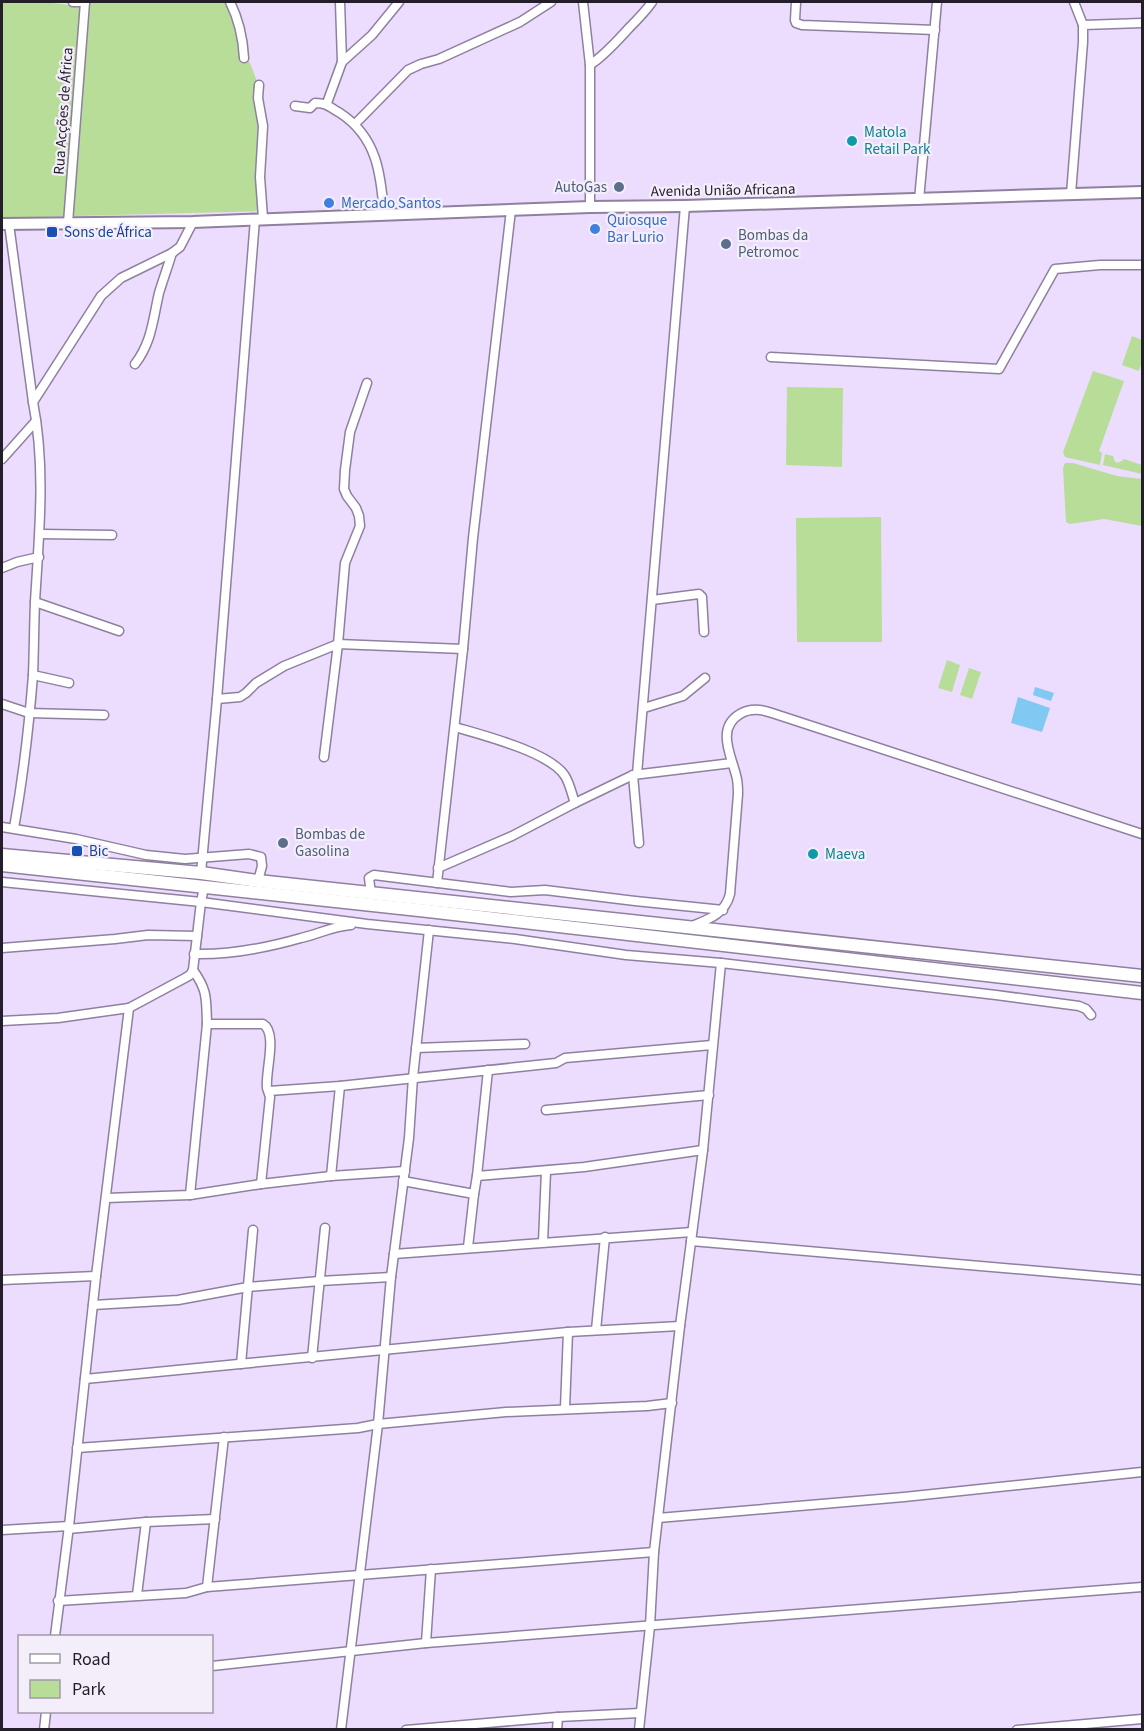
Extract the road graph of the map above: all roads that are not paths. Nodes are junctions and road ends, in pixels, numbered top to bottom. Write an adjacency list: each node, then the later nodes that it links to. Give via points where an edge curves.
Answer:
1 (73, 2): 2 (street)
2 (85, 2): 31 (street, Rua Acções de África)
3 (230, 2): 15 (street, via 244,43)
4 (340, 2): 16 (street)
5 (399, 2): 16 (street, via 372,35)
6 (551, 2): 21 (street, via 520,22 408,70)
7 (583, 2): 17 (street)
8 (652, 2): 17 (street, via 620,40)
9 (796, 2): 14 (street, via 795,20 802,25)
10 (937, 2): 14 (street)
11 (1074, 2): 13 (street)
12 (1143, 23): 13 (street)
13 (1083, 25): 23 (street)
14 (935, 30): 24 (street)
15 (244, 58)
16 (342, 62): 19 (street)
17 (590, 65): 26 (street)
18 (259, 85): 29 (street, via 263,126)
19 (327, 103): 20 (street, via 315,103 310,108); 21 (street)
20 (296, 106)
21 (355, 124): 28 (street, via 376,160)
22 (1143, 192): 23 (main road, Avenida União Africana)
23 (1071, 194): 24 (main road, Avenida União Africana)
24 (919, 200): 25 (main road, Avenida União Africana)
25 (686, 206): 26 (main road, Avenida União Africana); 45 (street)
26 (590, 207): 27 (main road, Avenida União Africana)
27 (512, 210): 28 (main road, Avenida União Africana); 50 (street)
28 (384, 214): 29 (main road, Avenida União Africana)
29 (259, 219): 30 (main road, Avenida União Africana); 54 (street)
30 (193, 222): 31 (main road, Avenida União Africana); 33 (street)
31 (68, 223): 32 (main road, Avenida União Africana)
32 (5, 224): 38 (street)
33 (172, 253): 36 (street, via 148,340); 38 (street, via 108,288)
34 (1143, 265): 35 (street, via 1054,269 999,369)
35 (771, 357)
36 (135, 364)
37 (367, 383): 49 (street, via 350,432 345,470 344,489 360,516 360,526 345,563)
38 (33, 402): 39 (street)
39 (36, 421): 40 (street); 41 (street)
40 (2, 459)
41 (40, 534): 42 (street); 43 (street)
42 (112, 535)
43 (39, 557): 44 (street); 46 (street)
44 (2, 568)
45 (652, 600): 48 (street, via 699,594); 56 (street)
46 (35, 602): 47 (street); 51 (street)
47 (119, 631)
48 (704, 632)
49 (338, 644): 50 (street); 54 (street, via 284,666 240,697); 60 (street)
50 (463, 649): 59 (street)
51 (33, 675): 53 (street); 57 (street)
52 (705, 678): 56 (street, via 683,696)
53 (69, 683)
54 (217, 699): 69 (street)
55 (2, 704): 57 (street)
56 (644, 708): 62 (street)
57 (29, 713): 58 (street); 65 (street)
58 (104, 715)
59 (455, 727): 63 (street, via 509,743 550,762 566,777); 71 (street)
60 (324, 758)
61 (732, 763): 62 (street); 66 (street, via 726,745 731,721 740,714 760,709); 79 (street, via 738,794 730,894)
62 (635, 775): 63 (street); 67 (street)
63 (574, 803): 71 (street, via 512,836)
64 (2, 827): 65 (street)
65 (14, 828): 69 (street, via 146,855)
66 (1143, 834)
67 (639, 843)
68 (2, 855): 72 (highway)
69 (203, 858): 72 (street); 73 (street, via 261,857)
70 (2, 865): 76 (highway)
71 (438, 868): 75 (street)
72 (201, 873): 73 (highway)
73 (258, 881): 77 (highway)
74 (2, 882): 78 (street)
75 (437, 883): 77 (street, via 374,875 369,878); 79 (street, via 511,892 544,890)
76 (204, 886): 78 (street); 89 (highway)
77 (371, 894): 81 (highway)
78 (201, 902): 80 (street); 83 (street)
79 (723, 910): 81 (street)
80 (367, 924): 82 (street); 85 (street, via 334,927 305,938 238,952)
81 (687, 928): 88 (highway)
82 (429, 930): 86 (street); 96 (street)
83 (197, 936): 84 (street, via 148,935); 85 (street)
84 (2, 948)
85 (194, 954): 87 (street)
86 (721, 963): 91 (street, via 996,994 1079,1006); 95 (street)
87 (193, 970): 90 (street); 93 (street, via 204,988)
88 (1143, 976)
89 (1143, 993)
90 (129, 1008): 92 (street); 112 (street)
91 (1091, 1015)
92 (2, 1021)
93 (207, 1024): 100 (street, via 266,1025 270,1035); 111 (street)
94 (525, 1044): 96 (street)
95 (712, 1045): 97 (street, via 565,1058 556,1063); 101 (street)
96 (416, 1048): 98 (street)
97 (488, 1070): 98 (street); 107 (street)
98 (413, 1077): 99 (street); 104 (street)
99 (340, 1086): 100 (street); 106 (street)
100 (269, 1091): 109 (street)
101 (709, 1095): 102 (street); 103 (street)
102 (546, 1110)
103 (703, 1150): 105 (street); 115 (street)
104 (405, 1171): 106 (street); 108 (street)
105 (546, 1171): 107 (street); 118 (street)
106 (331, 1176): 109 (street)
107 (477, 1176): 110 (street)
108 (403, 1181): 110 (street); 120 (street)
109 (261, 1184): 111 (street)
110 (474, 1194): 119 (street)
111 (190, 1195): 112 (street)
112 (106, 1198): 121 (street)
113 (324, 1228): 125 (street)
114 (253, 1230): 126 (street)
115 (692, 1232): 116 (street); 117 (street)
116 (605, 1237): 118 (street); 129 (street)
117 (691, 1241): 124 (street); 128 (street)
118 (543, 1242): 119 (street)
119 (468, 1247): 120 (street)
120 (394, 1254): 122 (street)
121 (96, 1276): 123 (street); 127 (street)
122 (391, 1277): 125 (street); 131 (street)
123 (2, 1280)
124 (1143, 1280)
125 (320, 1281): 126 (street); 132 (street)
126 (248, 1287): 127 (street, via 178,1300); 133 (street)
127 (93, 1305): 134 (street)
128 (680, 1326): 129 (street); 135 (street)
129 (596, 1330): 130 (street)
130 (568, 1332): 131 (street); 136 (street)
131 (385, 1349): 132 (street); 137 (street)
132 (312, 1358): 133 (street)
133 (241, 1364): 134 (street)
134 (85, 1379): 139 (street)
135 (672, 1403): 136 (street); 141 (street)
136 (565, 1408): 137 (street)
137 (378, 1424): 138 (street); 148 (street)
138 (224, 1437): 139 (street); 142 (street)
139 (77, 1448): 144 (street)
140 (1143, 1472): 141 (street)
141 (658, 1518): 146 (street)
142 (215, 1519): 143 (street); 149 (street)
143 (146, 1522): 144 (street); 151 (street)
144 (68, 1528): 145 (street); 152 (street)
145 (2, 1530)
146 (654, 1552): 147 (street); 153 (street)
147 (431, 1569): 148 (street); 155 (street)
148 (359, 1576): 149 (street); 156 (street)
149 (207, 1587): 151 (street, via 186,1593)
150 (1143, 1587): 153 (street)
151 (137, 1595): 152 (street)
152 (58, 1601): 154 (street)
153 (650, 1626): 155 (street); 159 (street)
154 (55, 1635)
155 (426, 1643): 156 (street)
156 (351, 1650): 157 (street); 164 (street)
157 (213, 1666)
158 (46, 1713): 163 (street)
159 (640, 1713): 160 (street); 167 (street)
160 (558, 1717): 162 (street); 166 (street)
161 (1143, 1719): 168 (street)
162 (413, 1729): 165 (street)
163 (44, 1730)
164 (341, 1730)
165 (406, 1730)
166 (556, 1730)
167 (639, 1730)
168 (1017, 1730)

